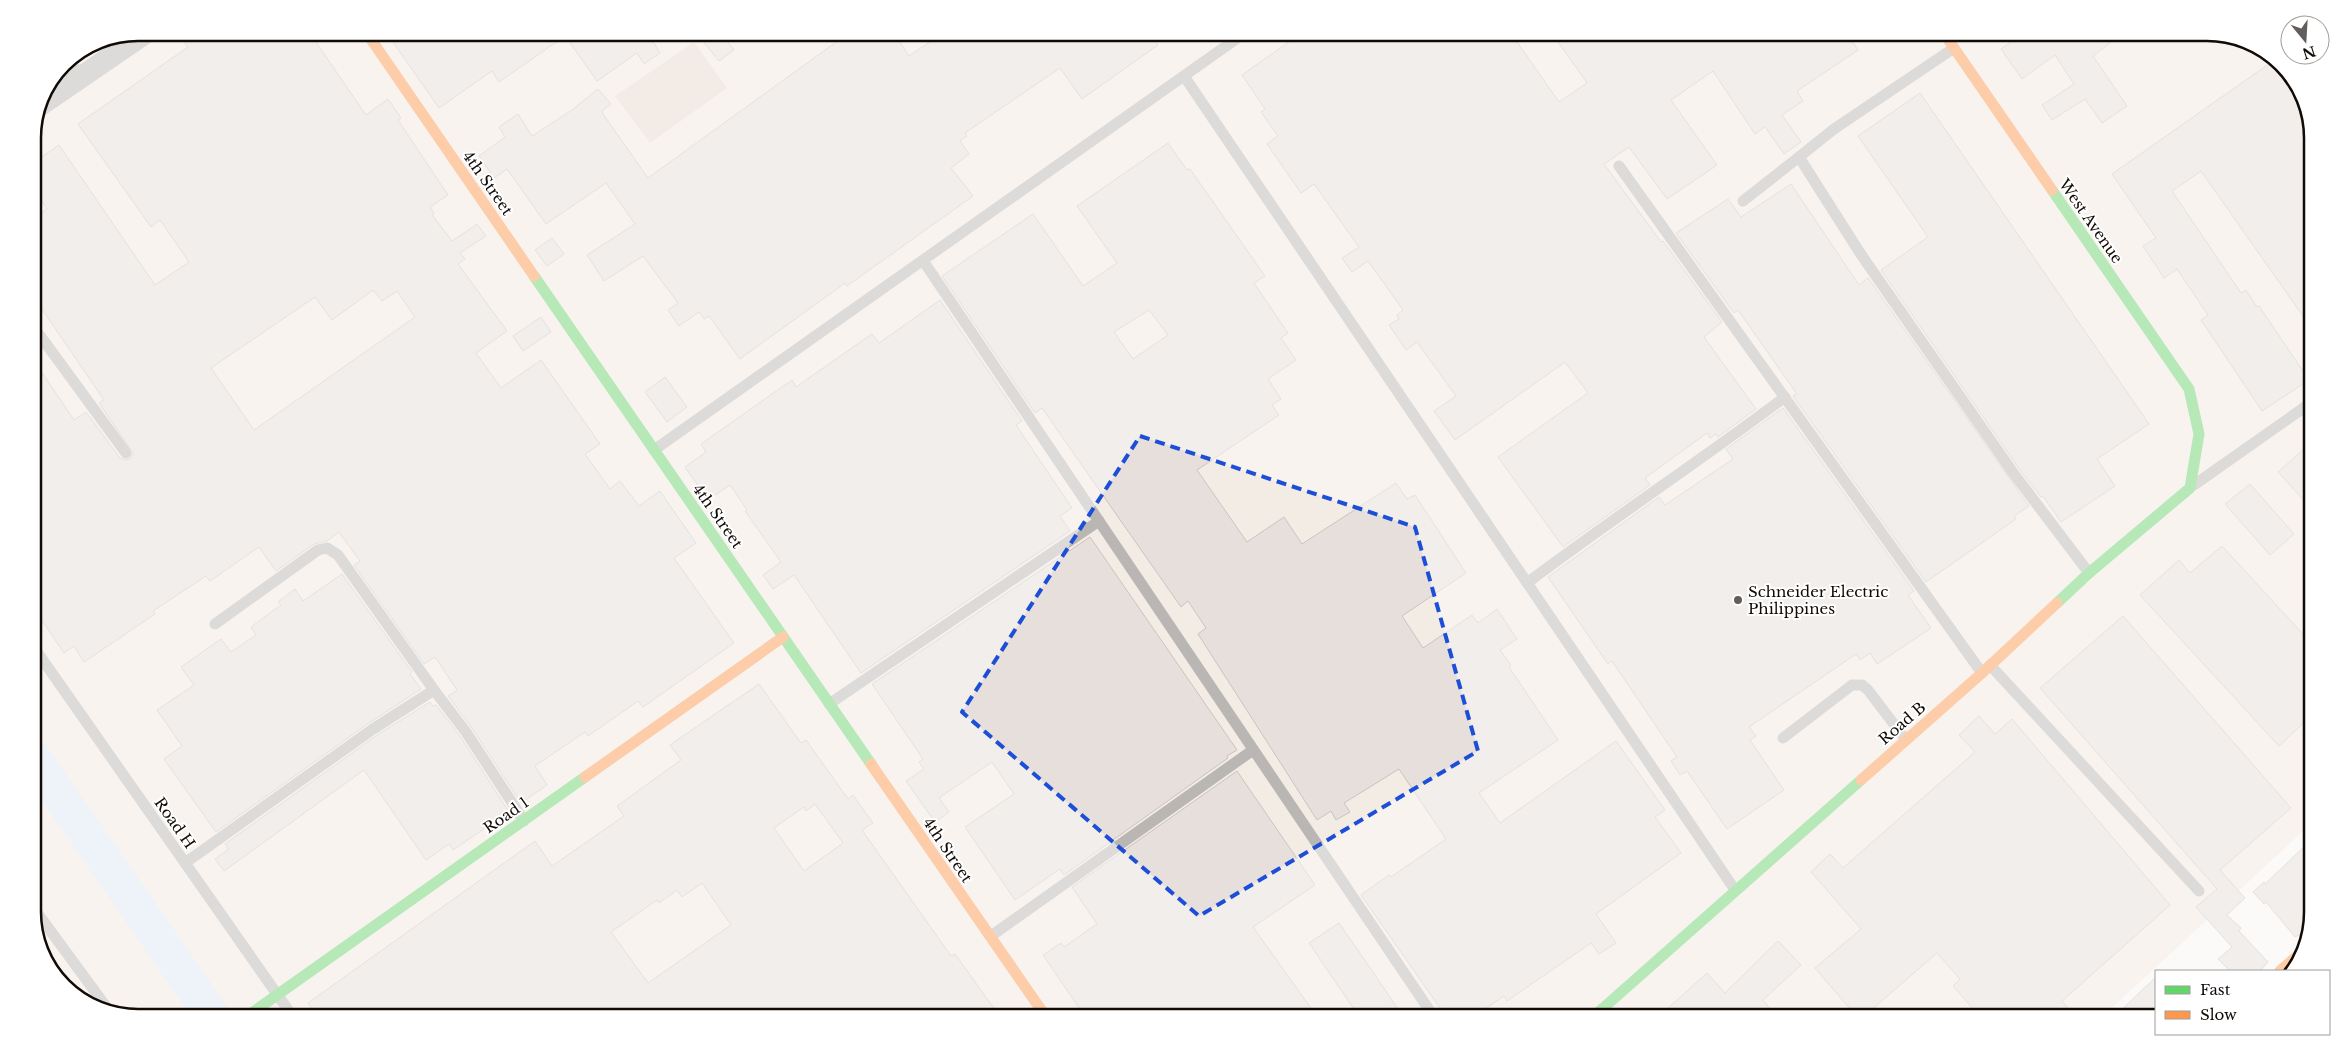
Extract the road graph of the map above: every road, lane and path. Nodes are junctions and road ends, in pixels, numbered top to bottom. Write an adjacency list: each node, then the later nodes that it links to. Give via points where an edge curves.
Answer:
1 (134, 41): 8 (street)
2 (372, 41): 17 (street, 4th Street)
3 (1233, 41): 7 (lane)
4 (1949, 41): 5 (street, West Avenue)
5 (1954, 48): 10 (lane, via 1834,129); 19 (street, West Avenue, via 2189,389 2199,434)
6 (73, 66): 8 (lane)
7 (1184, 76): 13 (lane); 22 (lane)
8 (82, 78): 9 (street)
9 (50, 99)
10 (1799, 157): 12 (lane); 21 (lane, via 1860,253 2014,474)
11 (1619, 166): 15 (lane)
12 (1743, 201)
13 (924, 262): 17 (lane); 20 (lane)
14 (41, 337): 18 (lane)
15 (1785, 397): 22 (lane); 26 (lane)
16 (2304, 408): 19 (lane)
17 (654, 450): 24 (street, 4th Street)
18 (126, 453)
19 (2190, 488): 21 (street, Road B)
20 (1098, 520): 28 (lane); 31 (lane)
21 (2089, 573): 26 (street, Road B)
22 (1527, 583): 34 (lane)
23 (214, 624): 27 (lane, via 318,550 327,548 338,555)
24 (783, 637): 28 (street, 4th Street); 32 (street, Road 1)
25 (41, 657): 33 (lane, Road H)
26 (1986, 669): 30 (street, Road B); 35 (lane)
27 (434, 690): 32 (lane, via 466,732); 33 (lane, via 373,729)
28 (829, 704): 37 (street, 4th Street)
29 (1783, 738): 30 (lane, via 1852,685 1862,685)
30 (1906, 740): 34 (street, Road B)
31 (1253, 750): 37 (lane); 43 (lane)
32 (524, 821): 38 (street, Road 1)
33 (185, 863): 38 (lane, Road H)
34 (1735, 890): 44 (street, Road B)
35 (2199, 891)
36 (41, 918): 39 (lane)
37 (989, 937): 42 (street, 4th Street)
38 (278, 996): 40 (street, Road 1); 41 (lane, Road H)
39 (102, 1001)
40 (259, 1009)
41 (286, 1009)
42 (1040, 1009)
43 (1428, 1009)
44 (1603, 1009)

